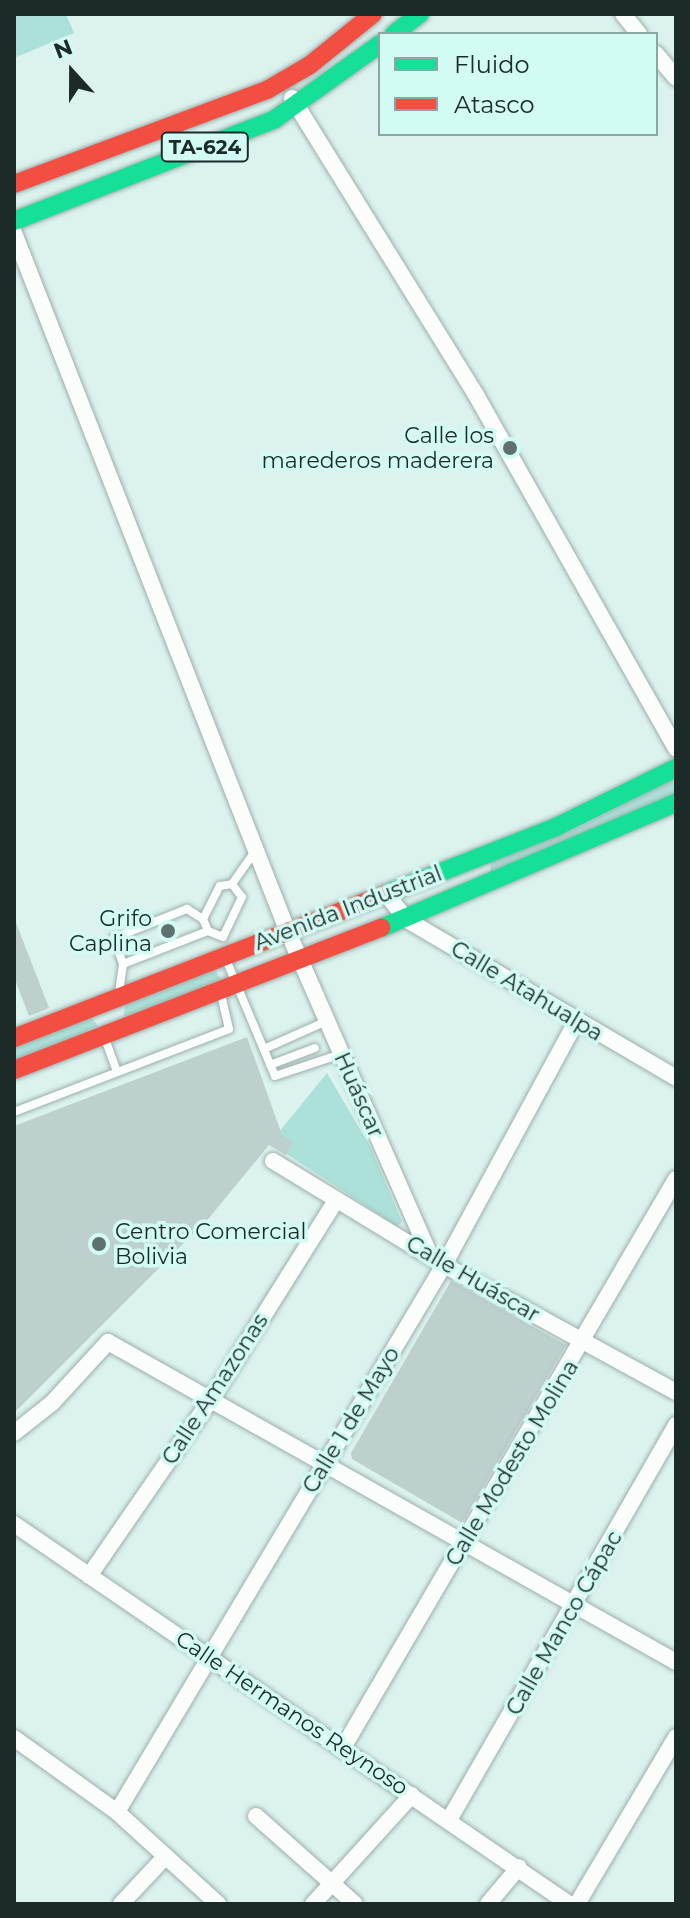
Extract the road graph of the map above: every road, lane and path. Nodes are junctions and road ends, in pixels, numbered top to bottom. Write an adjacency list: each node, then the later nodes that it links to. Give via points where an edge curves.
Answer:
1 (373, 14): 9 (main road, TA-624)
2 (420, 14): 4 (main road)
3 (623, 14): 5 (street)
4 (397, 32)
5 (637, 32)
6 (378, 46): 10 (main road, TA-624)
7 (658, 56): 8 (street)
8 (676, 78)
9 (283, 82): 10 (street); 11 (main road, TA-624)
10 (297, 107): 12 (main road, TA-624); 14 (street, via 476,395)
11 (14, 184)
12 (14, 221)
13 (14, 233): 17 (street, Huáscar)
14 (676, 748)
15 (676, 768): 18 (main road, Avenida Industrial, via 584,815)
16 (676, 803): 20 (main road, Avenida Industrial)
17 (256, 850): 19 (lane); 25 (street, Huáscar)
18 (471, 860): 20 (main road); 21 (main road, Avenida Industrial)
19 (232, 884): 22 (lane, via 220,886); 24 (lane, via 242,897 223,937)
20 (482, 889): 23 (main road, Avenida Industrial)
21 (386, 894): 23 (street, Calle Atahualpa); 25 (main road, Avenida Industrial)
22 (203, 919): 24 (lane); 28 (lane, via 187,909 114,938)
23 (407, 920): 27 (main road, Avenida Industrial); 32 (street, Calle Atahualpa)
24 (208, 931): 28 (lane)
25 (288, 932): 26 (main road, Avenida Industrial); 27 (street, Huáscar)
26 (225, 957): 29 (lane); 30 (main road, Avenida Industrial)
27 (300, 961): 29 (main road, Avenida Industrial); 31 (street, Huáscar)
28 (123, 964): 30 (lane)
29 (228, 989): 34 (main road, Avenida Industrial); 37 (lane); 42 (lane, via 229,1029)
30 (112, 1000): 34 (main road); 35 (main road, Avenida Industrial)
31 (327, 1021): 33 (lane); 38 (street, Huáscar)
32 (576, 1022): 43 (street, Calle Atahualpa); 48 (street, Calle 1 de Mayo)
33 (308, 1033): 36 (lane); 37 (lane)
34 (110, 1034): 41 (main road, Avenida Industrial); 42 (lane)
35 (14, 1038)
36 (315, 1048): 39 (lane); 40 (lane)
37 (264, 1049): 40 (lane)
38 (341, 1054): 39 (lane); 48 (street, Huáscar)
39 (320, 1059): 40 (lane, via 275,1076)
40 (270, 1065)
41 (14, 1070)
42 (117, 1072): 44 (lane)
43 (676, 1078)
44 (14, 1112)
45 (273, 1161): 47 (street, Calle Huáscar)
46 (676, 1179): 49 (street, Calle Modesto Molina)
47 (336, 1200): 48 (street, Calle Huáscar); 51 (street, Calle Amazonas)
48 (438, 1261): 49 (street, Calle Huáscar); 54 (street, Calle 1 de Mayo)
49 (584, 1342): 50 (street, Calle Huáscar); 56 (street, Calle Modesto Molina)
50 (676, 1392)
51 (212, 1398): 53 (street, via 108,1342 52,1403); 54 (street); 57 (street, Calle Amazonas)
52 (676, 1425): 58 (street, Calle Manco Cápac)
53 (14, 1433)
54 (325, 1463): 56 (street); 59 (street, Calle 1 de Mayo)
55 (14, 1524): 57 (street, Calle Hermanos Reynoso)
56 (466, 1541): 58 (street); 63 (street, Calle Modesto Molina)
57 (89, 1576): 59 (street, Calle Hermanos Reynoso)
58 (578, 1602): 60 (street); 67 (street, Calle Manco Cápac)
59 (211, 1656): 63 (street, Calle Hermanos Reynoso); 65 (street, Calle 1 de Mayo)
60 (676, 1662)
61 (676, 1737): 77 (street)
62 (14, 1738): 65 (street)
63 (344, 1746): 64 (street, Calle Hermanos Reynoso)
64 (412, 1795): 67 (street, Calle Hermanos Reynoso); 70 (street)
65 (117, 1812): 68 (street)
66 (256, 1816): 70 (street)
67 (449, 1820): 69 (street, Calle Hermanos Reynoso)
68 (165, 1857): 71 (street); 72 (street)
69 (519, 1867): 75 (street); 76 (street, Calle Hermanos Reynoso)
70 (331, 1883): 73 (street); 74 (street)
71 (121, 1904)
72 (218, 1904)
73 (313, 1904)
74 (355, 1904)
75 (488, 1904)
76 (569, 1904)
77 (577, 1904)

